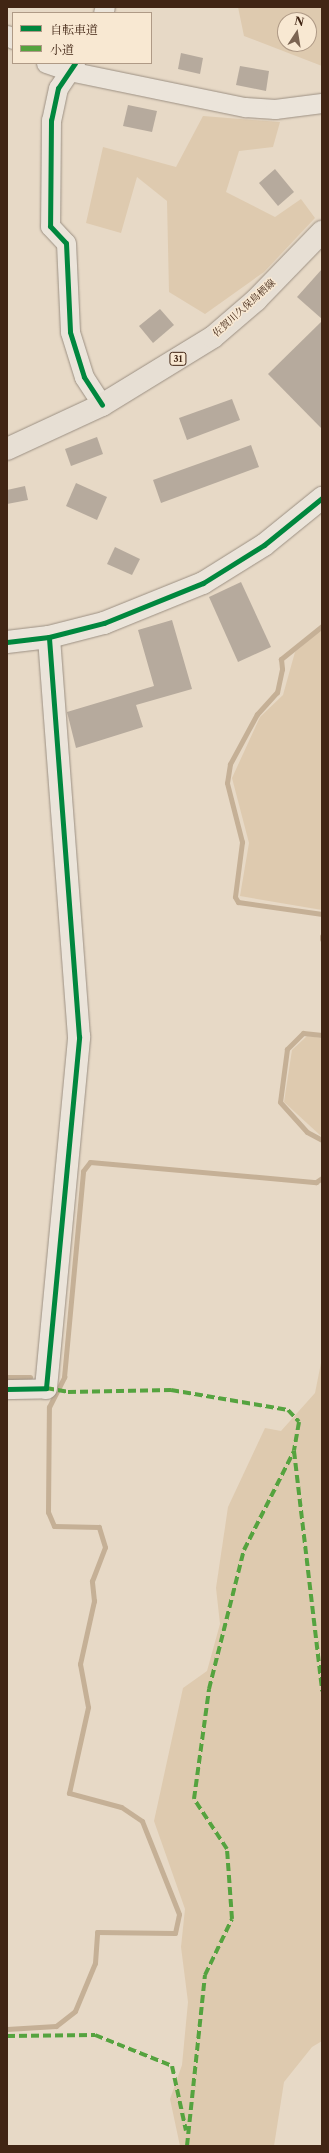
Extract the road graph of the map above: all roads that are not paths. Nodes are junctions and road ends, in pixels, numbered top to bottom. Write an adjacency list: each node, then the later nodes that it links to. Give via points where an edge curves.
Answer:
1 (52, 64): 2 (street)
2 (72, 67): 3 (street, via 245,107 276,108); 5 (street, via 58,88 51,120 50,226 66,243 70,332 84,377)
3 (322, 103)
4 (322, 232): 5 (main road, 佐賀川久保鳥栖線 / 31, via 256,300 213,337)
5 (102, 405): 6 (main road, 佐賀川久保鳥栖線 / 31)
6 (7, 449)
7 (322, 498): 8 (street, via 264,545 203,583 104,623)
8 (49, 636): 9 (street); 11 (street, via 79,1037)
9 (7, 642)
10 (7, 1388): 11 (street)
11 (46, 1388)

